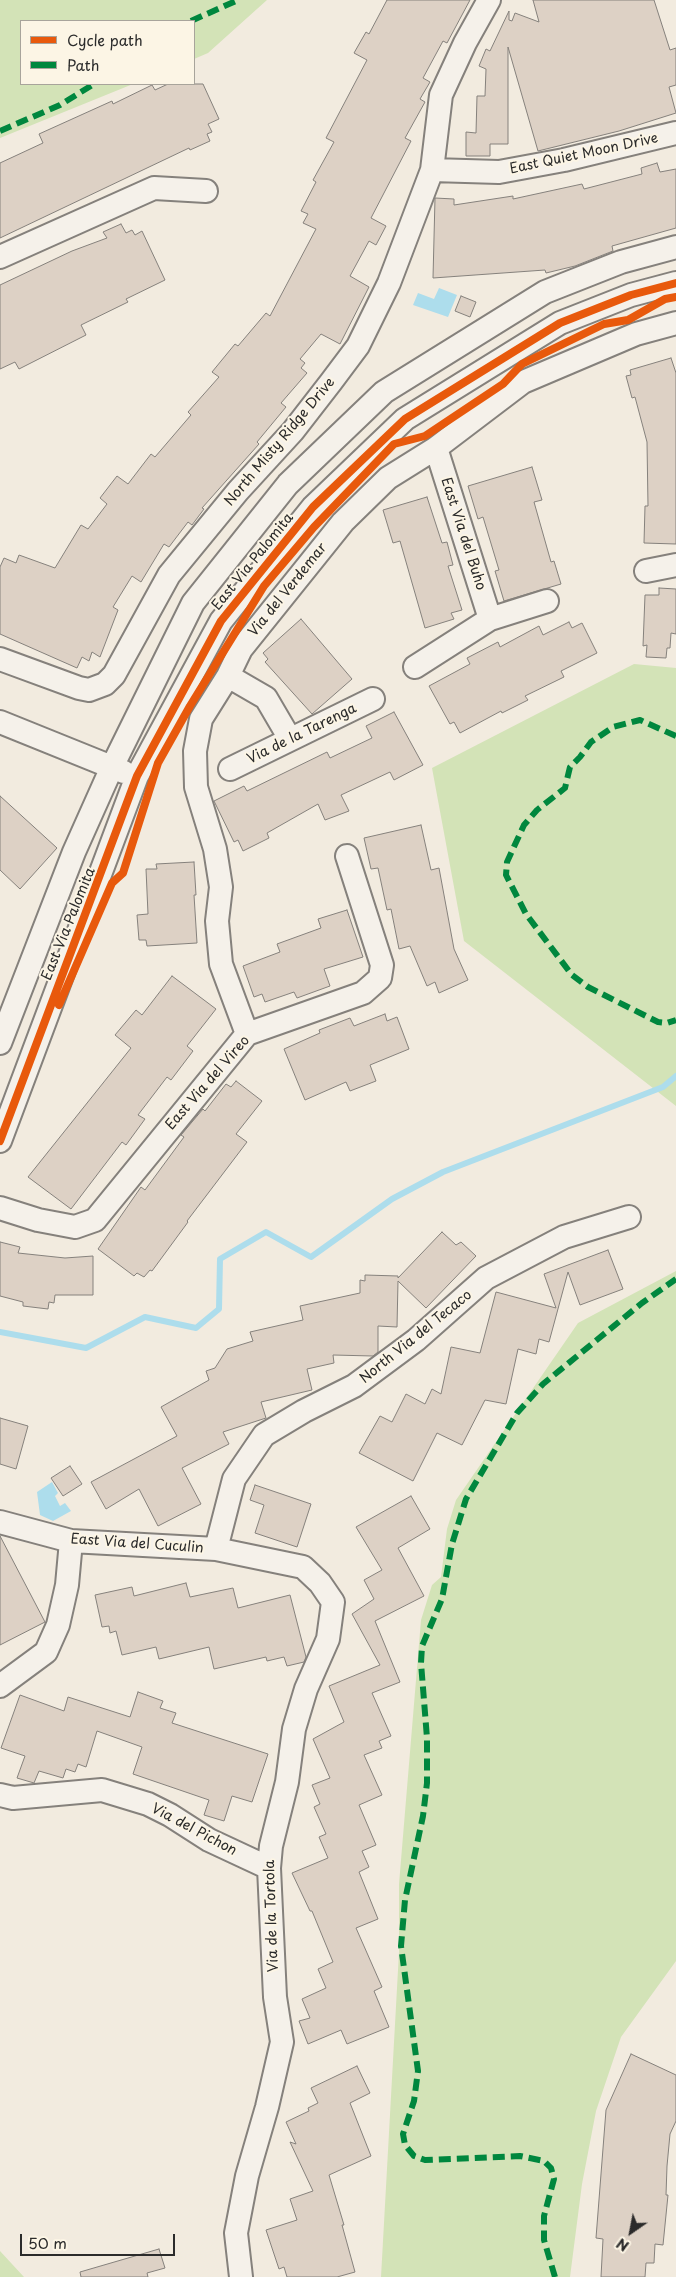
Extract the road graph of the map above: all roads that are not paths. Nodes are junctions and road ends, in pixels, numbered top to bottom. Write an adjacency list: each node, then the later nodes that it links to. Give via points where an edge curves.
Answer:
1 (489, 0): 3 (street, North Misty Ridge Drive, via 441,96)
2 (676, 133): 3 (street, East Quiet Moon Drive, via 498,172)
3 (432, 170): 14 (street, North Misty Ridge Drive, via 389,283 358,346 293,431 238,491 169,575 114,675 105,684 90,690)
4 (206, 191): 6 (street, via 154,188)
5 (676, 248): 20 (street, East Via Palomita, via 620,262 545,292 384,392 288,484 193,603)
6 (0, 257)
7 (676, 283): 22 (street, East Via Palomita, via 631,295 560,323 405,419 313,507 221,622)
8 (676, 322): 9 (street, Via del Verdemar, via 636,334 523,382)
9 (436, 448): 13 (street, East Via del Buho); 16 (street, Via del Verdemar, via 388,478 343,522 241,649)
10 (676, 565): 11 (street)
11 (646, 571)
12 (547, 601): 13 (street)
13 (490, 619): 15 (street)
14 (0, 659)
15 (415, 667)
16 (228, 676): 19 (street, via 266,698); 24 (street, Via del Verdemar, via 201,719 195,751 196,787 215,850 220,887 217,921 220,964)
17 (373, 699): 19 (street, Via de la Tarenga)
18 (0, 722): 20 (street)
19 (290, 739): 21 (street, Via de la Tarenga)
20 (112, 767): 22 (street); 25 (street, East Via Palomita, via 44,926)
21 (230, 769)
22 (137, 776): 26 (street, East Via Palomita)
23 (347, 856): 24 (street, East Via del Vireo, via 382,966 380,978 363,993)
24 (247, 1034): 27 (street, East Via del Vireo, via 95,1220 75,1227)
25 (0, 1043)
26 (0, 1141)
27 (0, 1208)
28 (629, 1217): 31 (street, North Via del Tecaco, via 564,1237 486,1278 416,1340 354,1386 264,1435 234,1479)
29 (0, 1522): 30 (street, East Via del Cuculin)
30 (71, 1540): 31 (street, East Via del Cuculin); 32 (street, via 58,1626 46,1652)
31 (216, 1549): 34 (street, Via de la Tortola, via 302,1567 320,1583 332,1602 328,1638 306,1689 294,1729)
32 (0, 1686)
33 (0, 1795): 34 (street, Via del Pichon, via 13,1798 102,1790 148,1804 209,1840)
34 (269, 1868): 35 (street, Via de la Tortola, via 275,1997 282,2042 247,2176 236,2233)
35 (241, 2277)

